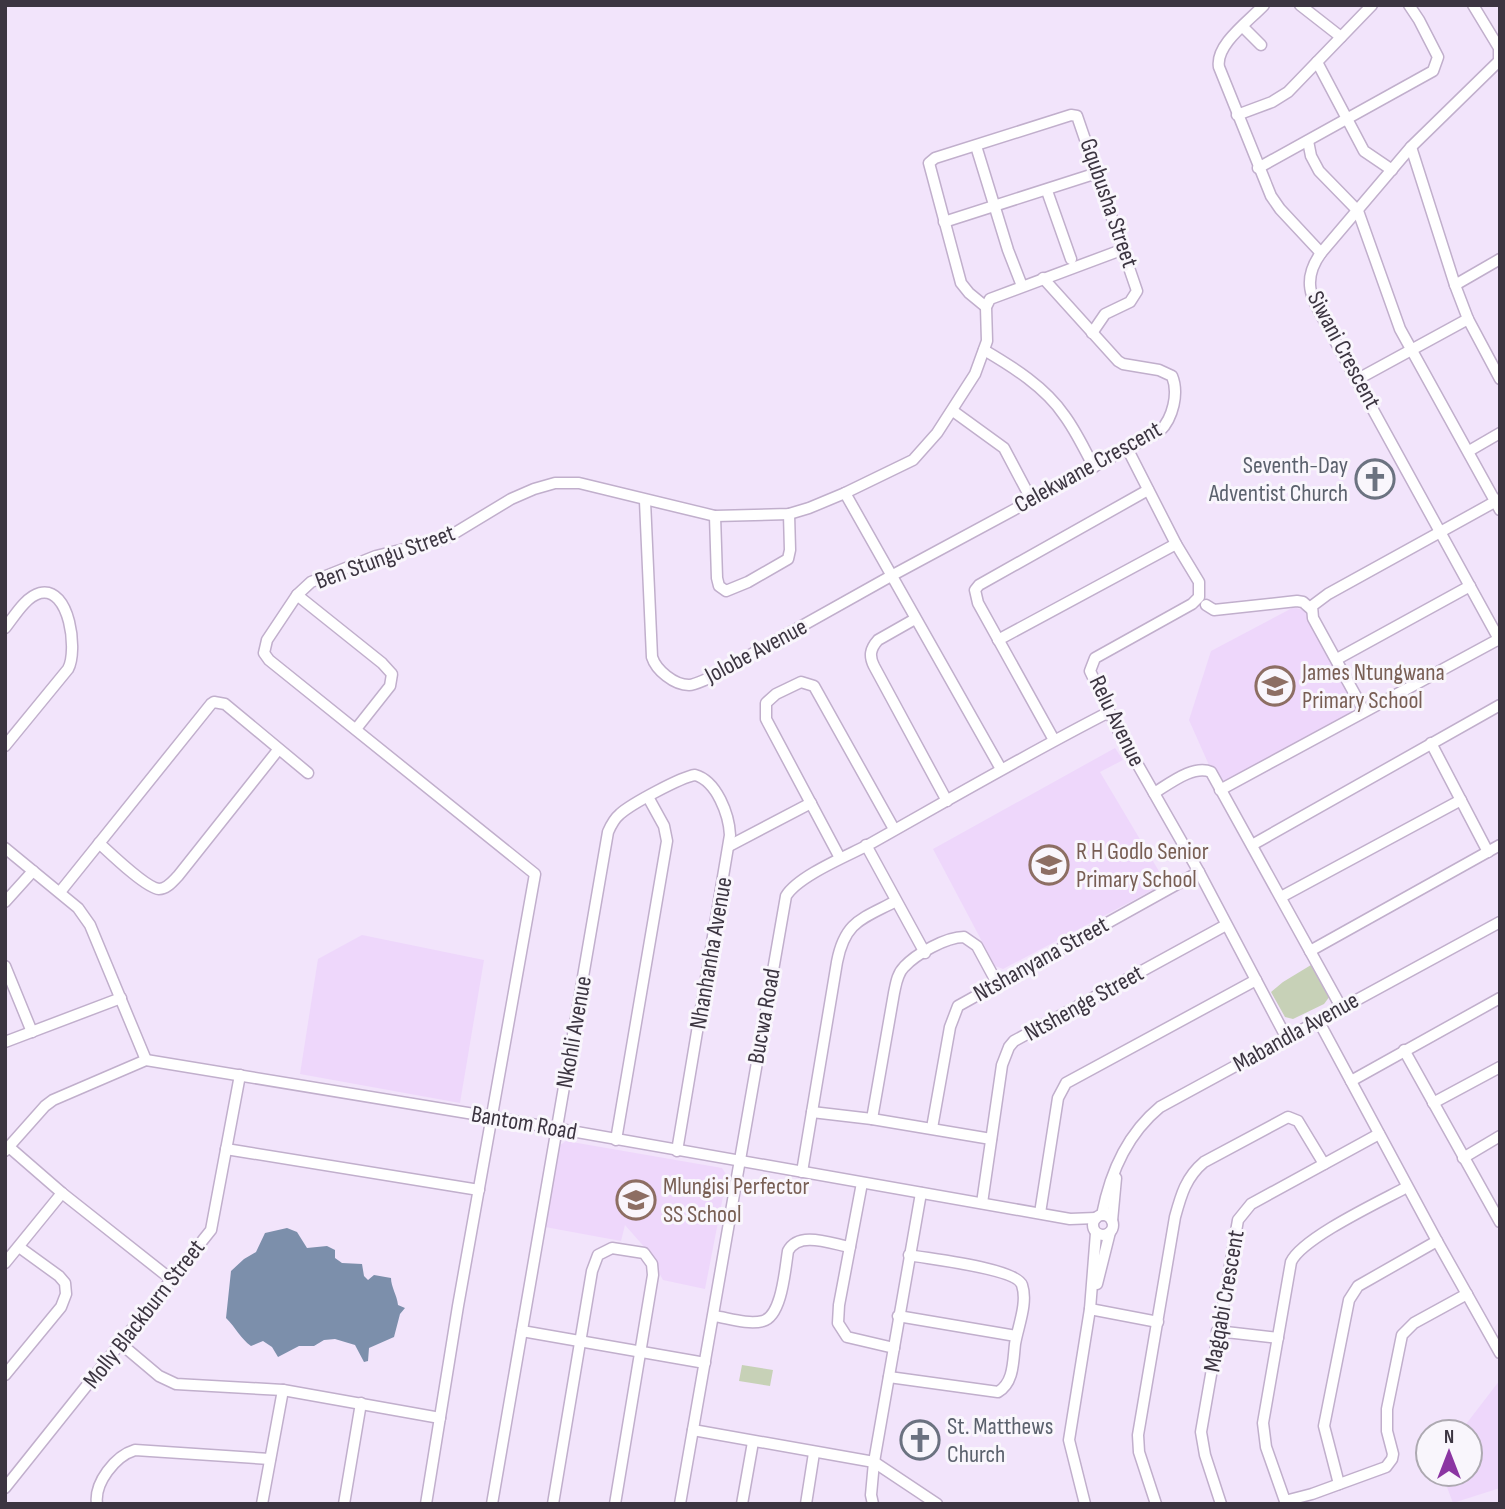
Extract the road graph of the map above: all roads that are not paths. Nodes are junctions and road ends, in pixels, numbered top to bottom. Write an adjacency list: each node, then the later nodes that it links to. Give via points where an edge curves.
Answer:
1 (1264, 5): 6 (street)
2 (1300, 5): 7 (street)
3 (1372, 5): 7 (street)
4 (1409, 5): 12 (street, via 1435,49 1437,64 1426,77)
5 (1473, 5): 9 (street, via 1499,48)
6 (1243, 27): 8 (street); 11 (street, via 1217,59)
7 (1341, 37): 10 (street)
8 (1261, 45)
9 (1499, 61): 15 (street, Siwani Crescent)
10 (1317, 62): 11 (street, via 1279,98); 12 (street)
11 (1237, 115): 16 (street)
12 (1348, 119): 13 (street); 17 (street, via 1364,151)
13 (1308, 141): 16 (street); 21 (street, via 1319,171)
14 (976, 146): 18 (street, Gqubusha Street, via 1077,116); 20 (street); 22 (street, Gqubusha Street, via 929,163)
15 (1411, 148): 17 (street, Siwani Crescent); 28 (street)
16 (1258, 168): 24 (street, via 1275,203)
17 (1392, 170): 21 (street, Siwani Crescent)
18 (1097, 173): 19 (street); 23 (street, Gqubusha Street)
19 (1047, 191): 20 (street); 25 (street)
20 (995, 206): 22 (street); 29 (street)
21 (1358, 211): 24 (street, Siwani Crescent); 33 (street)
22 (944, 222): 30 (street, Gqubusha Street, via 961,283)
23 (1124, 249): 27 (street); 32 (street, Gqubusha Street, via 1136,295 1105,314)
24 (1321, 253): 35 (street, Siwani Crescent, via 1311,270 1310,292)
25 (1071, 259)
26 (1500, 259): 28 (street)
27 (1043, 278): 29 (street); 32 (street, Celekwane Crescent)
28 (1455, 285): 31 (street)
29 (1022, 286): 30 (street, via 994,297)
30 (986, 307): 34 (street, Ben Stungu Street)
31 (1468, 319): 33 (street); 36 (street)
32 (1092, 333): 39 (street, Celekwane Crescent, via 1123,364 1159,370 1174,379 1169,421 1160,431)
33 (1410, 349): 35 (street); 40 (street)
34 (984, 350): 37 (street, Ben Stungu Street, via 971,384); 41 (street, via 1052,400)
35 (1358, 379): 49 (street, Siwani Crescent)
36 (1500, 379)
37 (953, 411): 43 (street, Ben Stungu Street, via 913,460); 44 (street, via 1004,448)
38 (1500, 433): 40 (street)
39 (1127, 448): 41 (street, Celekwane Crescent); 42 (street, Relu Avenue)
40 (1469, 451): 46 (street)
41 (1094, 467): 44 (street, Celekwane Crescent)
42 (1148, 490): 50 (street, Relu Avenue); 58 (street, via 979,585 974,593)
43 (845, 493): 47 (street, Ben Stungu Street); 51 (street)
44 (1031, 499): 51 (street, Celekwane Crescent)
45 (645, 501): 48 (street, Ben Stungu Street); 51 (street, Jolobe Avenue, via 652,657 659,670 689,685); 53 (street, Ben Stungu Street, via 579,483 547,485 511,499 444,539 345,567 311,582)
46 (1498, 504): 49 (street)
47 (789, 514): 48 (street, Ben Stungu Street); 48 (street, via 788,559 726,591 717,578)
48 (715, 516)
49 (1441, 533): 52 (street, Siwani Crescent); 55 (street, via 1324,596)
50 (1176, 544): 58 (street); 63 (street, Relu Avenue, via 1199,583 1199,597 1092,661 1090,671)
51 (891, 576): 56 (street)
52 (1470, 586): 59 (street, Siwani Crescent); 60 (street)
53 (297, 595): 64 (street, Ben Stungu Street, via 267,640 264,653); 64 (street, via 392,674 390,686)
54 (1206, 605): 55 (street, via 1214,610 1297,601)
55 (1311, 609): 60 (street)
56 (915, 619): 69 (street); 74 (street, via 878,640 870,656)
57 (5, 628): 67 (street, via 31,598 51,594 65,611 73,649 68,669)
58 (998, 640): 65 (street)
59 (1499, 640): 62 (street)
60 (1337, 659): 62 (street)
61 (1500, 705): 66 (street)
62 (1364, 711): 71 (street)
63 (1109, 712): 65 (street, Bucwa Road); 72 (street, Relu Avenue)
64 (356, 729): 113 (street, Ben Stungu Street, via 535,874)
65 (1054, 740): 69 (street, Bucwa Road)
66 (1431, 743): 75 (street); 80 (street)
67 (5, 746)
68 (278, 750): 70 (street); 78 (street, via 165,887 148,884); 78 (street, via 225,704 211,704)
69 (1002, 769): 74 (street, Bucwa Road)
70 (308, 773)
71 (1220, 790): 72 (street, via 1211,772 1202,769); 80 (street)
72 (1154, 793): 87 (street, Relu Avenue)
73 (648, 797): 82 (street, Nkohli Avenue, via 687,777 704,779 726,813); 116 (street, Nkohli Avenue, via 617,816 608,832); 120 (street, via 667,841)
74 (947, 800): 77 (street, Bucwa Road)
75 (1461, 800): 84 (street); 89 (street)
76 (811, 803): 77 (street, via 765,713 769,699 801,682 814,686); 82 (street, Nhanhanha Avenue); 85 (street)
77 (894, 829): 79 (street, Bucwa Road)
78 (99, 843): 88 (street)
79 (866, 845): 85 (street, Bucwa Road); 90 (street)
80 (1252, 845): 89 (street)
81 (1500, 845): 84 (street)
82 (729, 846): 123 (street, Nhanhanha Avenue)
83 (5, 848): 86 (street)
84 (1488, 852): 94 (street)
85 (841, 858): 125 (street, Bucwa Road, via 793,886 786,895)
86 (33, 871): 88 (street); 91 (street)
87 (1199, 872): 93 (street, Relu Avenue); 98 (street, Ntshanyana Street)
88 (60, 892): 99 (street, via 90,925)
89 (1281, 897): 94 (street)
90 (896, 901): 95 (street); 112 (street, via 853,925 844,937)
91 (5, 902)
92 (1500, 922): 101 (street, Mabandla Avenue)
93 (1226, 925): 97 (street, Relu Avenue); 119 (street, Ntshenge Street, via 1014,1041 1002,1065)
94 (1310, 951): 101 (street)
95 (925, 953): 98 (street, via 952,939 970,939); 114 (street, via 904,967 897,980)
96 (5, 966): 103 (street)
97 (1256, 980): 104 (street, Relu Avenue); 135 (street, via 1066,1083 1058,1098)
98 (997, 983): 115 (street, Ntshanyana Street, via 955,1010)
99 (121, 998): 103 (street); 107 (street)
100 (1500, 998): 106 (street)
101 (1341, 1007): 102 (street, Mabandla Avenue)
102 (1318, 1020): 104 (street, Mabandla Avenue); 110 (street)
103 (32, 1032): 105 (street)
104 (1286, 1037): 137 (street, Mabandla Avenue, via 1160,1107 1138,1128 1116,1168)
105 (5, 1042)
106 (1404, 1051): 110 (street); 111 (street)
107 (146, 1060): 109 (street, Bantom Road); 121 (street, via 53,1100)
108 (1500, 1067): 111 (street)
109 (240, 1075): 113 (street, Bantom Road); 122 (street, Molly Blackburn Street)
110 (1351, 1081): 117 (street)
111 (1433, 1103): 124 (street)
112 (812, 1112): 114 (street); 127 (street)
113 (492, 1117): 116 (street, Bantom Road); 130 (street)
114 (872, 1119): 115 (street)
115 (932, 1128): 119 (street)
116 (557, 1129): 120 (street, Bantom Road); 151 (street, Nkohli Avenue)
117 (1379, 1134): 126 (street, Magqabi Crescent); 129 (street)
118 (1500, 1136): 124 (street)
119 (991, 1139): 133 (street, Ntshenge Street)
120 (616, 1140): 123 (street, Bantom Road)
121 (7, 1149): 131 (street)
122 (226, 1149): 130 (street); 145 (street, Molly Blackburn Street, via 211,1230)
123 (677, 1151): 125 (street, Bantom Road)
124 (1463, 1157): 134 (street)
125 (738, 1162): 127 (street, Bantom Road); 148 (street, Bucwa Road)
126 (1324, 1164): 150 (street, via 1291,1116 1196,1169 1180,1197); 152 (street, Magqabi Crescent, via 1251,1204 1241,1215)
127 (802, 1172): 128 (street, Bantom Road)
128 (862, 1183): 132 (street, Bantom Road); 142 (street)
129 (1407, 1186): 140 (street); 154 (street, via 1294,1254)
130 (479, 1190): 165 (street)
131 (62, 1193): 141 (street); 145 (street)
132 (921, 1193): 133 (street, Bantom Road); 143 (street)
133 (982, 1203): 135 (street, Bantom Road)
134 (1496, 1207): 138 (street)
135 (1040, 1213): 136 (street, Bantom Road)
136 (1070, 1219): 137 (street, Bantom Road); 139 (street, Bantom Road)
137 (1105, 1222): 139 (street, Mabandla Avenue, via 1093,1224); 147 (street, Mabandla Avenue)
138 (1500, 1222)
139 (1095, 1232): 147 (street, Mabandla Avenue)
140 (1437, 1241): 146 (street); 171 (street, via 1358,1286 1349,1300 1324,1426)
141 (19, 1247): 144 (street); 161 (street, via 59,1276 66,1294 61,1307)
142 (850, 1247): 148 (street, via 798,1241 788,1251 773,1315 761,1322); 157 (street, via 838,1314 840,1328 847,1337)
143 (909, 1255): 149 (street); 153 (street, via 1013,1275 1024,1293)
144 (5, 1263)
145 (172, 1280): 156 (street, Molly Blackburn Street)
146 (1467, 1294): 158 (street); 171 (street, via 1414,1323 1402,1335 1387,1409 1392,1459 1386,1467)
147 (1091, 1305): 150 (street); 185 (street, Mabandla Avenue, via 1069,1440)
148 (714, 1316): 160 (street, Bucwa Road)
149 (898, 1316): 153 (street); 157 (street)
150 (1158, 1322): 186 (street, via 1138,1435)
151 (522, 1331): 155 (street); 177 (street, Nkohli Avenue)
152 (1217, 1331): 154 (street); 187 (street, Magqabi Crescent, via 1201,1432)
153 (1016, 1336): 162 (street, via 1008,1383 998,1392)
154 (1278, 1338): 171 (street, via 1263,1423 1266,1447 1285,1501)
155 (581, 1340): 159 (street); 159 (street, via 595,1260 607,1248 638,1251 648,1257 653,1275); 178 (street)
156 (121, 1344): 163 (street, via 159,1376 176,1384); 172 (street, Molly Blackburn Street)
157 (894, 1348): 162 (street)
158 (1499, 1348)
159 (641, 1350): 160 (street); 179 (street)
160 (705, 1363): 166 (street, Bucwa Road)
161 (5, 1375)
162 (889, 1377): 170 (street)
163 (283, 1390): 164 (street); 169 (street)
164 (360, 1403): 165 (street); 175 (street)
165 (440, 1418): 176 (street)
166 (693, 1430): 167 (street); 180 (street, Bucwa Road)
167 (753, 1442): 168 (street); 181 (street)
168 (814, 1453): 170 (street); 182 (street)
169 (270, 1459): 173 (street, via 135,1451 120,1458 108,1472 98,1488); 174 (street)
170 (874, 1462): 183 (street); 184 (street)
171 (1339, 1484)
172 (5, 1488)
173 (97, 1504)
174 (261, 1504)
175 (344, 1504)
176 (426, 1504)
177 (492, 1504)
178 (553, 1504)
179 (615, 1504)
180 (680, 1504)
181 (742, 1504)
182 (806, 1504)
183 (873, 1504)
184 (937, 1504)
185 (1085, 1504)
186 (1156, 1504)
187 (1221, 1504)

